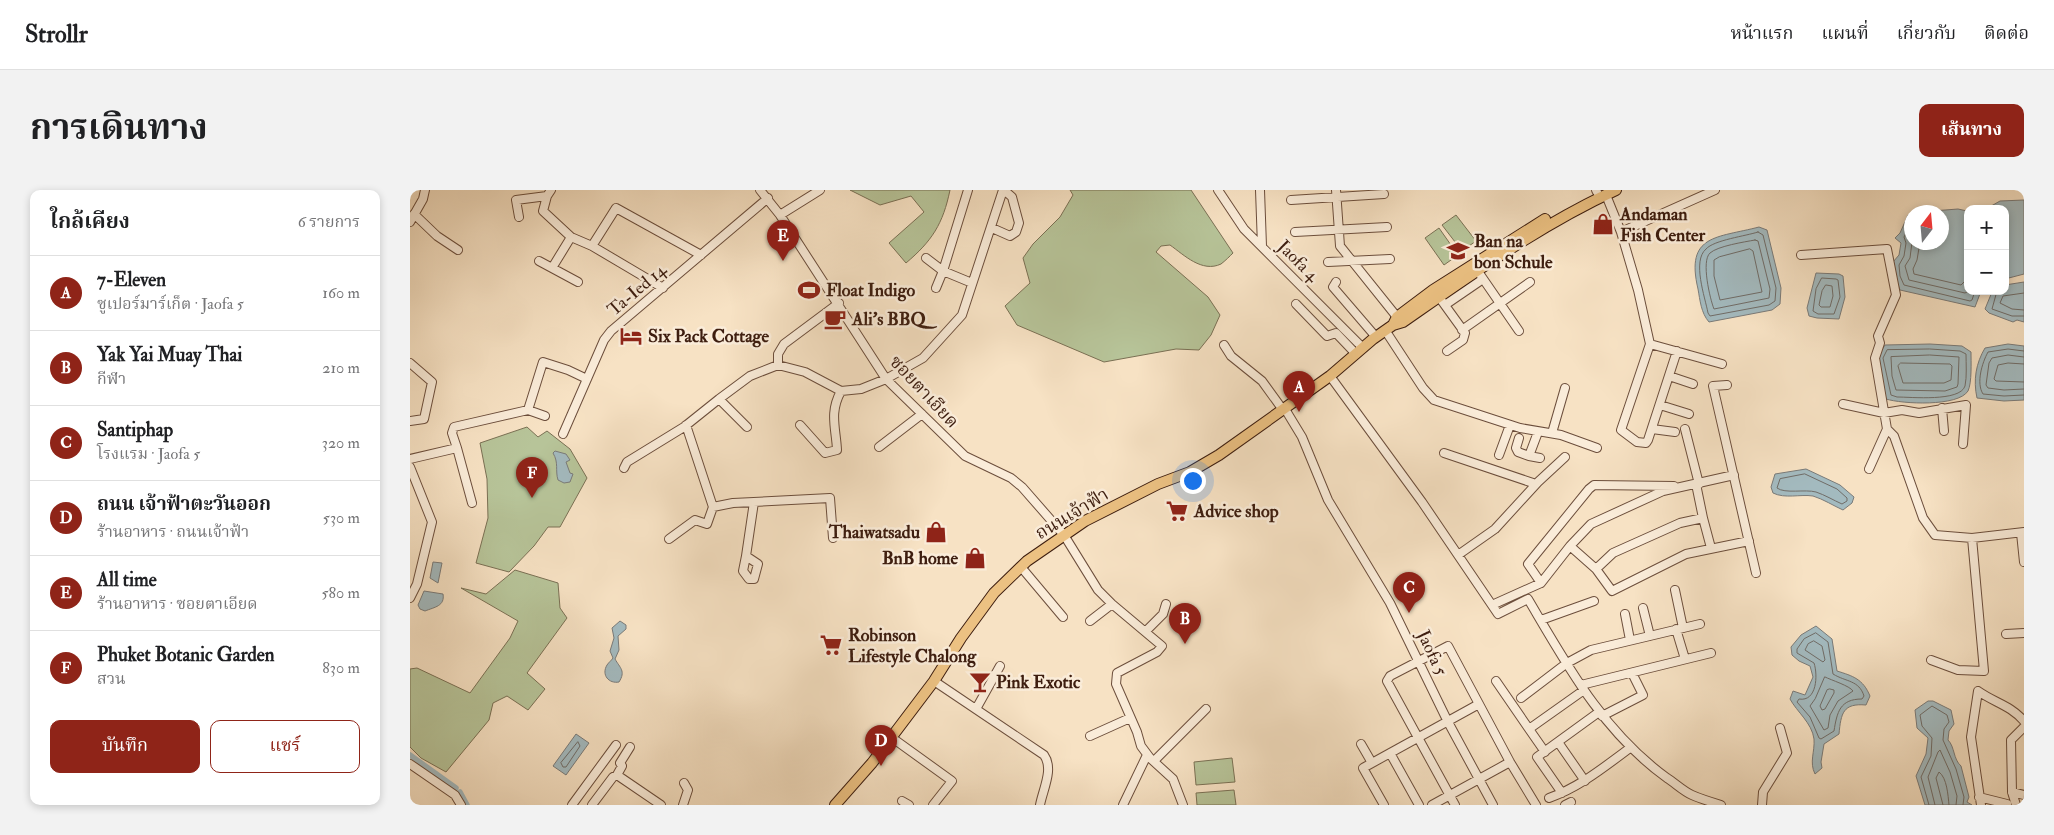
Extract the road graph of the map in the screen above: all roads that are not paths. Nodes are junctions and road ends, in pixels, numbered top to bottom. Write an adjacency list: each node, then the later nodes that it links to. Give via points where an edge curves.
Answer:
1 (425, 190): 20 (street)
2 (514, 190): 16 (street)
3 (760, 190): 15 (street, ซอยตาเอียด)
4 (820, 190): 18 (street)
5 (968, 190): 38 (street)
6 (1004, 190): 22 (street); 22 (street, via 1012,197 1019,223 1016,232 1010,236)
7 (1218, 190): 28 (street, Jaofa 4, via 1244,229)
8 (1260, 190): 28 (street)
9 (1616, 190): 11 (main road, ถนนเจ้าฟ้า)
10 (1715, 190): 25 (street)
11 (1600, 192): 25 (street); 39 (main road, ถนนเจ้าฟ้า, via 1548,224); 50 (main road, ถนนเจ้าฟ้า, via 1531,227 1432,290)
12 (549, 193): 16 (street); 26 (street, via 543,211)
13 (1336, 193): 14 (street); 17 (street); 23 (street)
14 (1384, 194)
15 (768, 198): 18 (street, ซอยตาเอียด); 30 (street, Ta-Ied 14)
16 (516, 200): 19 (street)
17 (1291, 200)
18 (780, 215): 47 (street, ซอยตาเอียด)
19 (519, 217)
20 (412, 218): 29 (street)
21 (1387, 227): 23 (street)
22 (992, 228): 43 (street)
23 (1340, 230): 24 (street); 35 (street, via 1340,246)
24 (1295, 232)
25 (1621, 232): 53 (street)
26 (571, 237): 27 (street); 37 (street)
27 (592, 246): 30 (street, via 616,208); 44 (street)
28 (1262, 246): 55 (street, Jaofa 4)
29 (458, 250)
30 (701, 255): 44 (street, Ta-Ied 14)
31 (1801, 255): 75 (street, via 1888,249 1896,295 1878,336 1880,343 1875,358)
32 (926, 258): 38 (street)
33 (1390, 259): 35 (street)
34 (539, 261): 37 (street)
35 (1352, 261): 36 (street); 50 (street)
36 (1328, 262)
37 (552, 268): 40 (street)
38 (943, 271): 43 (street); 45 (street)
39 (1480, 275): 46 (main road, ถนนเจ้าฟ้า); 48 (street)
40 (578, 282)
41 (1336, 282): 50 (street, via 1333,287)
42 (1530, 282): 48 (street)
43 (972, 283): 63 (street, via 962,315 923,358)
44 (663, 288): 64 (street, Ta-Ied 14, via 611,331)
45 (936, 288)
46 (1442, 301): 50 (main road, ถนนเจ้าฟ้า); 51 (street)
47 (839, 303): 60 (street, via 784,344 778,354); 63 (street, ซอยตาเอียด)
48 (1500, 303): 51 (street); 52 (street)
49 (1296, 304): 55 (street, via 1325,334 1336,333)
50 (1388, 327): 55 (main road, ถนนเจ้าฟ้า); 82 (street, via 1423,388 1434,400)
51 (1462, 330): 56 (street, via 1463,340)
52 (1520, 331)
53 (1650, 344): 57 (street); 84 (street, via 1621,430 1641,443 1648,440)
54 (1224, 345): 74 (street, Jaofa 5, via 1231,356 1262,381)
55 (1360, 351): 61 (main road, ถนนเจ้าฟ้า)
56 (1447, 351)
57 (1677, 352): 59 (street); 62 (street)
58 (410, 363): 79 (street, via 432,382 424,419)
59 (1722, 364)
60 (778, 365): 68 (street, via 805,372); 69 (street, via 750,376)
61 (1330, 376): 74 (main road, ถนนเจ้าฟ้า); 122 (street)
62 (1669, 376): 65 (street); 71 (street)
63 (886, 378): 68 (street, via 861,389); 76 (street, ซอยตาเอียด)
64 (587, 379): 73 (street, via 543,362); 91 (street, Ta-Ied 14)
65 (1693, 384)
66 (1727, 385): 106 (street, via 1713,386)
67 (1565, 388): 90 (street)
68 (841, 392): 81 (street, via 833,414 837,450 825,453)
69 (718, 399): 80 (street); 83 (street)
70 (1843, 404): 75 (street)
71 (1660, 405): 77 (street); 84 (street)
72 (1942, 408): 75 (street, via 1919,413 1902,410); 87 (street); 93 (street, via 1966,405)
73 (528, 410): 78 (street); 95 (street, via 454,428 452,432)
74 (1284, 410): 115 (main road, ถนนเจ้าฟ้า, via 1190,472 1158,484); 150 (street, Jaofa 5, via 1302,437 1328,500 1390,603)
75 (1884, 413): 86 (street)
76 (922, 414): 94 (street); 115 (street, ซอยตาเอียด, via 965,456 1011,478)
77 (1689, 414)
78 (545, 416)
79 (410, 421)
80 (686, 425): 104 (street, via 627,462); 112 (street)
81 (800, 425)
82 (1510, 425): 88 (street); 98 (street)
83 (747, 427)
84 (1652, 429): 89 (street)
85 (1684, 429): 108 (street)
86 (1888, 429): 105 (street); 118 (street, via 1894,436 1923,518 1935,536)
87 (1944, 431)
88 (1538, 432): 90 (street); 99 (street)
89 (1675, 432)
90 (1552, 433): 96 (street)
91 (563, 434)
92 (1519, 438): 99 (street, via 1518,452)
93 (1963, 444)
94 (879, 447)
95 (457, 448): 102 (street); 111 (street)
96 (1596, 448)
97 (1444, 453): 107 (street)
98 (1499, 454)
99 (1529, 456): 101 (street)
100 (1565, 457): 107 (street)
101 (1540, 458)
102 (410, 459)
103 (410, 467): 130 (street, via 432,522 417,584)
104 (624, 468)
105 (1869, 469)
106 (1734, 475): 108 (street); 119 (street)
107 (1536, 484): 122 (street, via 1495,529)
108 (1698, 484): 109 (street); 113 (street)
109 (1686, 486): 120 (street, via 1663,491 1591,524); 128 (street, via 1594,485 1528,564)
110 (754, 502): 112 (street); 117 (street, via 830,498); 123 (street)
111 (472, 503)
112 (713, 507): 116 (street, via 707,524 695,520)
113 (1702, 518): 121 (street); 126 (street, via 1680,523 1613,553)
114 (2022, 533): 118 (street); 124 (street)
115 (1064, 535): 125 (main road, ถนนเจ้าฟ้า); 132 (street, ซอยตาเอียด, via 1098,590)
116 (669, 538)
117 (833, 538)
118 (1972, 538): 149 (street, via 1984,671 1958,670)
119 (1749, 541): 121 (street); 127 (street)
120 (1570, 546): 126 (street); 128 (street)
121 (1711, 548): 126 (street, via 1686,554 1612,591)
122 (1458, 555): 134 (street)
123 (746, 556)
124 (2024, 562)
125 (1020, 567): 137 (street); 154 (main road, ถนนเจ้าฟ้า, via 994,593)
126 (1596, 568)
127 (1756, 573)
128 (1541, 583): 134 (street)
129 (1675, 590): 141 (street)
130 (410, 598)
131 (1594, 601): 138 (street)
132 (1112, 604): 139 (street); 142 (street, ซอยตาเอียด)
133 (1166, 604): 142 (street, via 1164,614)
134 (1492, 606): 138 (street, via 1498,614 1528,599)
135 (1643, 608): 145 (street)
136 (1625, 614): 146 (street)
137 (1063, 617)
138 (1540, 620): 151 (street)
139 (1090, 621)
140 (1700, 624): 141 (street)
141 (1680, 629): 145 (street); 148 (street)
142 (1146, 631): 162 (street, ซอยตาเอียด, via 1162,646 1157,652 1117,673 1116,684)
143 (2024, 633): 144 (street)
144 (2006, 634)
145 (1650, 636): 146 (street)
146 (1630, 640): 151 (street, via 1591,650)
147 (1711, 653): 148 (street)
148 (1685, 659): 153 (street)
149 (1931, 660)
150 (1419, 662): 158 (street, via 1448,646); 164 (street, Jaofa 5); 170 (street, via 1390,676 1388,681)
151 (1567, 664): 156 (street); 157 (street)
152 (1000, 666): 159 (street)
153 (1632, 673): 156 (street); 161 (street, via 1644,695)
154 (934, 681): 159 (street); 169 (main road, ถนนเจ้าฟ้า)
155 (1496, 681): 167 (street)
156 (1583, 688): 161 (street); 167 (street)
157 (1521, 698)
158 (1479, 704): 164 (street); 180 (street)
159 (976, 709): 201 (street, via 1044,755 1049,762)
160 (1206, 709): 179 (street)
161 (1601, 714): 171 (street); 175 (street)
162 (1130, 718): 168 (street); 178 (street)
163 (2024, 721): 192 (street, via 2014,710 1978,691 1971,736)
164 (1448, 722): 170 (street); 184 (street, Jaofa 5)
165 (2024, 727): 187 (street, via 2011,740)
166 (1780, 728): 211 (street, via 1787,753 1763,792)
167 (1529, 729): 176 (street)
168 (1090, 736)
169 (892, 737): 199 (main road, ถนนเจ้าฟ้า); 200 (street, via 952,781)
170 (1418, 738): 177 (street); 189 (street)
171 (1558, 742): 176 (street); 185 (street)
172 (1361, 744): 181 (street)
173 (616, 745): 195 (street)
174 (630, 747): 183 (street, via 621,758 622,766)
175 (1630, 748): 185 (street); 210 (street, via 1691,795)
176 (1545, 752): 188 (street, via 1537,757)
177 (1390, 753): 181 (street); 205 (street)
178 (1148, 755): 179 (street); 202 (street)
179 (1154, 761): 203 (street, via 1173,779)
180 (1510, 762): 184 (street); 209 (street)
181 (1372, 763): 204 (street, via 1363,768)
182 (410, 764): 194 (street, via 455,795)
183 (617, 775): 196 (street); 197 (street)
184 (1479, 780): 189 (street); 208 (street, Jaofa 5)
185 (1585, 781): 188 (street)
186 (684, 783): 198 (street, via 688,790)
187 (2012, 792): 190 (street); 212 (street)
188 (1562, 793): 191 (street)
189 (1450, 795): 206 (street); 207 (street)
190 (2024, 795)
191 (1549, 798)
192 (1980, 801): 193 (street)
193 (2007, 804)
194 (461, 805)
195 (572, 805)
196 (592, 805)
197 (661, 805)
198 (683, 805)
199 (835, 805)
200 (933, 805)
201 (1040, 805)
202 (1123, 805)
203 (1183, 805)
204 (1384, 805)
205 (1419, 805)
206 (1432, 805)
207 (1455, 805)
208 (1493, 805)
209 (1536, 805)
210 (1721, 805)
211 (1762, 805)
212 (2016, 805)

